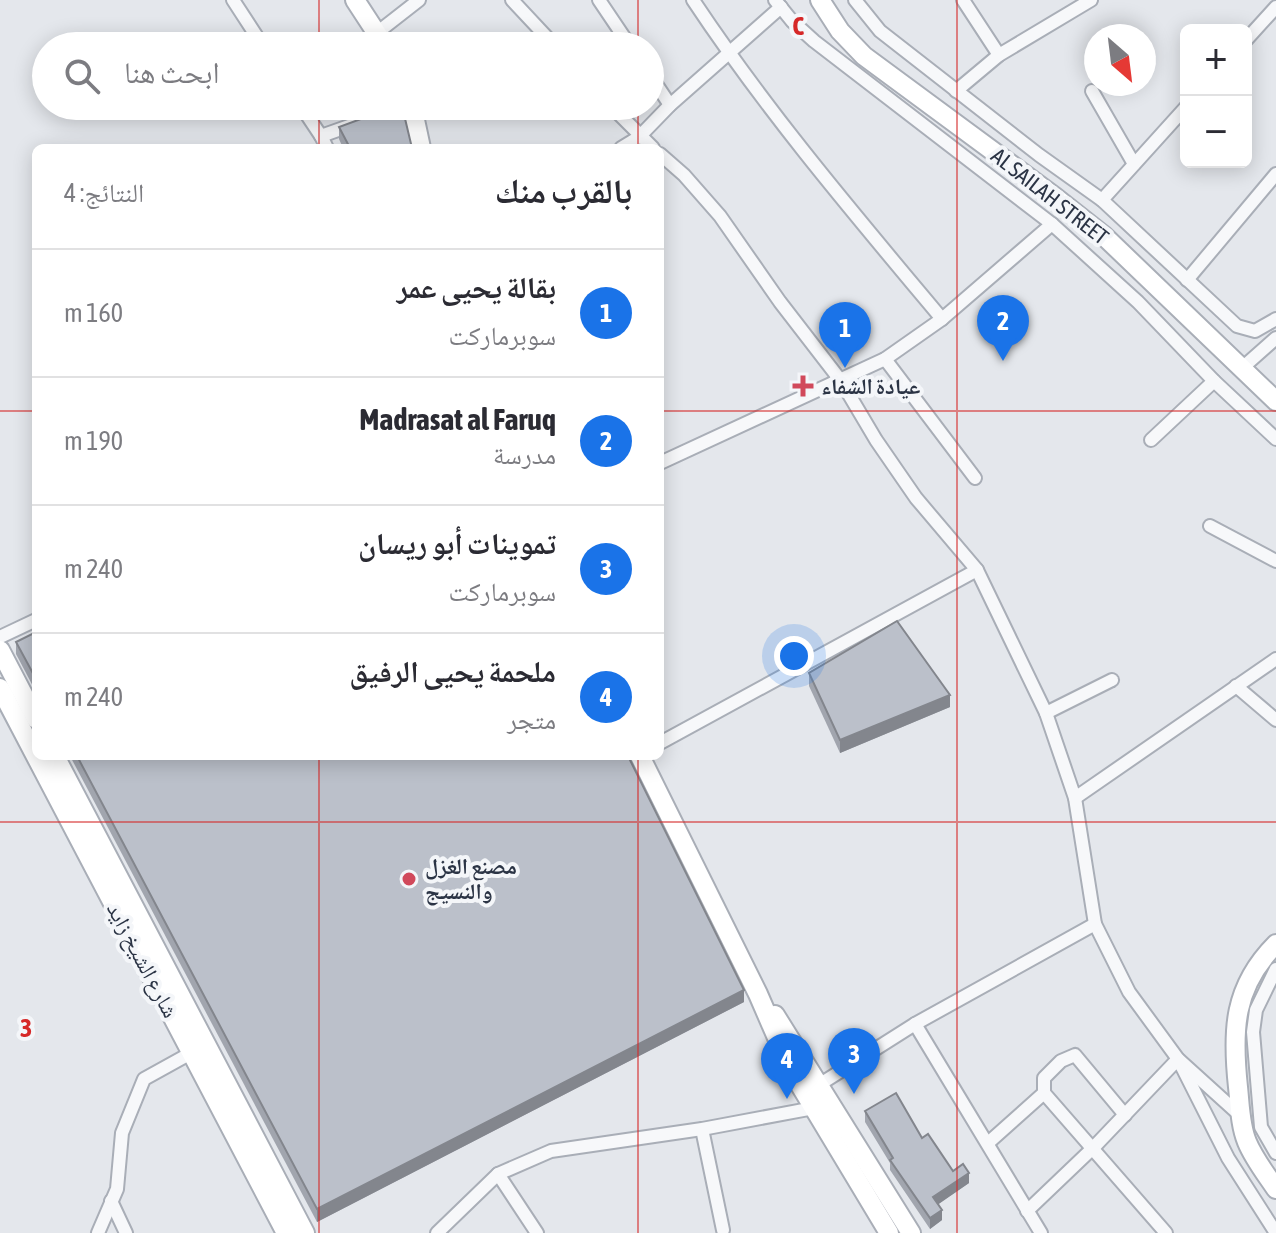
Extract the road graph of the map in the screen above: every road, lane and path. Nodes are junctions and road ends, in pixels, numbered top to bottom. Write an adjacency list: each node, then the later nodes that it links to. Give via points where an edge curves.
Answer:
1 (233, 0): 13 (street)
2 (355, 0): 14 (main road)
3 (419, 0): 15 (street)
4 (512, 0): 16 (street)
5 (599, 0): 17 (street)
6 (693, 0): 19 (street)
7 (820, 0): 47 (main road, AL SAILAH STREET, via 864,56 1103,235)
8 (855, 0): 21 (street, via 880,31)
9 (963, 0): 20 (street)
10 (1091, 0): 20 (street)
11 (778, 4): 19 (street); 41 (street, via 814,41)
12 (1276, 7): 18 (street)
13 (254, 32)
14 (377, 32)
15 (389, 32)
16 (542, 32)
17 (621, 32)
18 (1252, 33)
19 (729, 54): 24 (street); 43 (street)
20 (999, 55): 21 (street)
21 (956, 91): 40 (street)
22 (664, 96): 24 (street)
23 (1095, 96): 38 (street)
24 (670, 105): 25 (street)
25 (664, 111)
26 (1180, 114): 38 (street)
27 (310, 120): 33 (street)
28 (415, 120): 34 (main road)
29 (624, 120): 32 (street)
30 (655, 120): 32 (street)
31 (363, 121): 33 (street)
32 (639, 137): 35 (street); 36 (street)
33 (324, 142)
34 (420, 144)
35 (628, 144)
36 (648, 144)
37 (664, 158): 48 (street, via 720,216)
38 (1134, 164): 40 (street)
39 (1276, 174): 42 (street)
40 (1102, 200): 42 (street)
41 (1052, 224): 43 (street); 49 (street)
42 (1187, 280): 44 (street, via 1243,330 1262,330)
43 (942, 319): 46 (street)
44 (1276, 319)
45 (1276, 338): 47 (street)
46 (885, 359): 48 (street); 54 (street)
47 (1241, 369): 50 (main road, AL SAILAH STREET)
48 (841, 381): 53 (street); 57 (street, via 916,498)
49 (1214, 381): 51 (street); 52 (street)
50 (1276, 401)
51 (1276, 439)
52 (1151, 440)
53 (664, 461)
54 (975, 478)
55 (1210, 526): 56 (street)
56 (1276, 561)
57 (977, 570): 66 (street); 68 (street)
58 (32, 622): 59 (street)
59 (0, 637)
60 (0, 650): 65 (main road)
61 (1276, 659): 63 (street)
62 (1112, 680): 66 (street)
63 (1236, 686): 67 (street); 73 (street)
64 (0, 688): 69 (main road, شارع الشيخ زايد)
65 (32, 711)
66 (1046, 713): 73 (street)
67 (1276, 720)
68 (664, 741)
69 (32, 749)
70 (38, 760): 78 (main road, شارع الشيخ زايد)
71 (57, 760): 97 (main road)
72 (642, 760): 81 (main road, via 758,994 791,1038)
73 (1075, 798): 74 (street)
74 (1095, 924): 77 (street); 79 (street, via 1129,992)
75 (1276, 944): 83 (main road, via 1251,976 1238,1009 1234,1046)
76 (1276, 969): 87 (street, via 1256,1010 1253,1032 1261,1127)
77 (915, 1024): 81 (street); 85 (street)
78 (191, 1053): 90 (street, via 144,1079 122,1133 117,1189); 96 (main road, شارع الشيخ زايد)
79 (1178, 1059): 82 (street); 83 (street); 103 (street, via 1228,1158)
80 (1044, 1093): 82 (street, via 1044,1078 1075,1055); 85 (street); 86 (street)
81 (812, 1095): 84 (street); 99 (main road); 100 (main road)
82 (1125, 1115): 86 (street)
83 (1241, 1117): 89 (main road, via 1249,1146)
84 (702, 1129): 88 (street, via 551,1151); 93 (street)
85 (988, 1143): 91 (street)
86 (1094, 1147): 91 (street); 102 (street)
87 (1276, 1153)
88 (498, 1174): 92 (street); 98 (street)
89 (1276, 1189)
90 (111, 1201): 94 (street); 95 (street)
91 (1027, 1211): 101 (street)
92 (446, 1230)
93 (722, 1232)
94 (98, 1233)
95 (126, 1233)
96 (286, 1233)
97 (305, 1233)
98 (537, 1233)
99 (889, 1233)
100 (911, 1233)
101 (1041, 1233)
102 (1166, 1233)
103 (1276, 1233)

